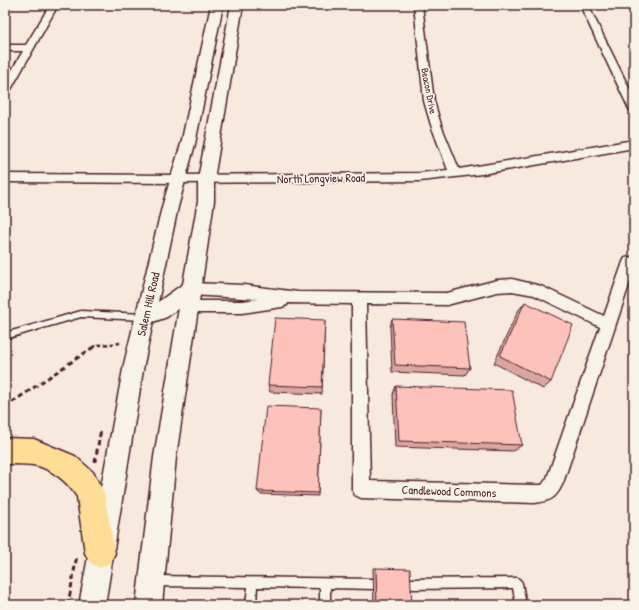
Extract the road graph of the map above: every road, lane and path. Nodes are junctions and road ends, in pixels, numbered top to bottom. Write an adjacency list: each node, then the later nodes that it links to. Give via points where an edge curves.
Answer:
1 (54, 5): 7 (street)
2 (217, 5): 13 (street, Salem Hill Road)
3 (236, 5): 14 (street)
4 (418, 5): 11 (street, Beacon Drive, via 429,101)
5 (584, 5): 9 (street)
6 (5, 48): 7 (street)
7 (29, 48): 8 (street)
8 (5, 91)
9 (634, 109)
10 (634, 144): 11 (street, North Longview Road)
11 (455, 173): 14 (street, North Longview Road, via 420,177)
12 (5, 178): 13 (street, North Longview Road)
13 (179, 179): 14 (street, North Longview Road); 20 (street, Salem Hill Road, via 170,207)
14 (206, 179): 16 (street, via 206,201)
15 (630, 262): 21 (street, Candlewood Commons)
16 (191, 288): 17 (street); 19 (street); 20 (street, via 166,307)
17 (298, 298): 18 (street); 19 (street, via 242,307)
18 (359, 298): 21 (street, via 446,299 497,286 518,286 536,290); 21 (street, Candlewood Commons, via 362,489 546,493 554,482)
19 (188, 307): 27 (street, via 165,457)
20 (145, 317): 22 (lane, via 81,314); 26 (street, Salem Hill Road, via 131,379)
21 (608, 324)
22 (5, 336)
23 (122, 343): 24 (path, via 93,347)
24 (5, 407)
25 (5, 450): 26 (highway, via 34,452 66,465 83,482 90,493)
26 (100, 553): 32 (street, Salem Hill Road)
27 (151, 581): 28 (lane); 33 (street)
28 (253, 582): 29 (lane); 34 (lane)
29 (325, 583): 30 (lane); 35 (lane)
30 (373, 584)
31 (406, 584): 36 (lane, via 517,583)
32 (92, 605)
33 (149, 605)
34 (252, 605)
35 (325, 605)
36 (521, 605)

